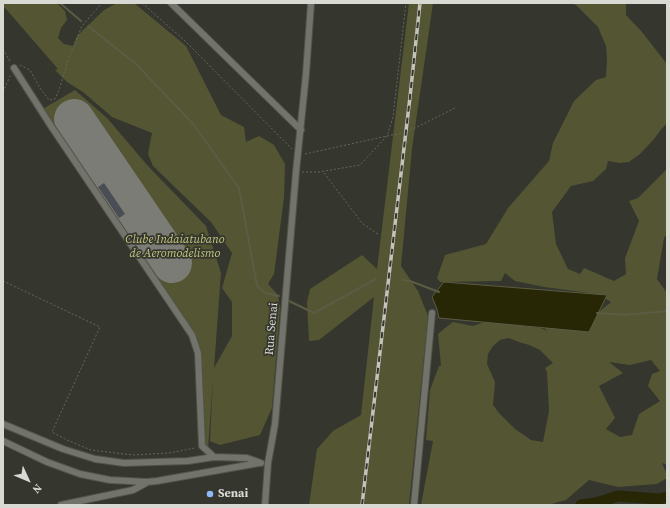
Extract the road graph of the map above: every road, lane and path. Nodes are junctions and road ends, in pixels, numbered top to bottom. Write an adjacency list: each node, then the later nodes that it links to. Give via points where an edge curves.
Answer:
1 (102, 3): 7 (path, via 82,26 55,99 49,100 30,70 20,65)
2 (142, 3): 12 (path, via 183,39)
3 (172, 3): 10 (street)
4 (311, 3): 10 (street, Rua Senai)
5 (406, 3): 11 (path, via 393,117)
6 (3, 49): 7 (path)
7 (14, 68): 8 (path); 20 (street, via 192,335 198,354)
8 (3, 92)
9 (454, 108): 11 (path, via 405,133)
10 (301, 130): 12 (street, Rua Senai)
11 (388, 136): 12 (path); 14 (path, via 360,165)
12 (298, 155): 13 (street, Rua Senai)
13 (296, 172): 14 (path); 23 (street, Rua Senai, via 275,424)
14 (324, 172): 15 (path, via 362,223)
15 (379, 235)
16 (3, 281): 20 (path, via 100,327 52,432 91,450 133,455 169,453)
17 (432, 313): 28 (street)
18 (3, 424): 21 (street, via 63,449 95,459 124,464 188,461)
19 (3, 441): 24 (street, via 80,474 110,480)
20 (202, 446): 21 (street)
21 (214, 456): 22 (street, via 246,458)
22 (261, 463): 23 (street); 24 (street)
23 (268, 463): 27 (street, Rua Senai)
24 (148, 482): 25 (street, via 133,490)
25 (77, 503): 26 (street)
26 (61, 505)
27 (265, 505)
28 (414, 505)

